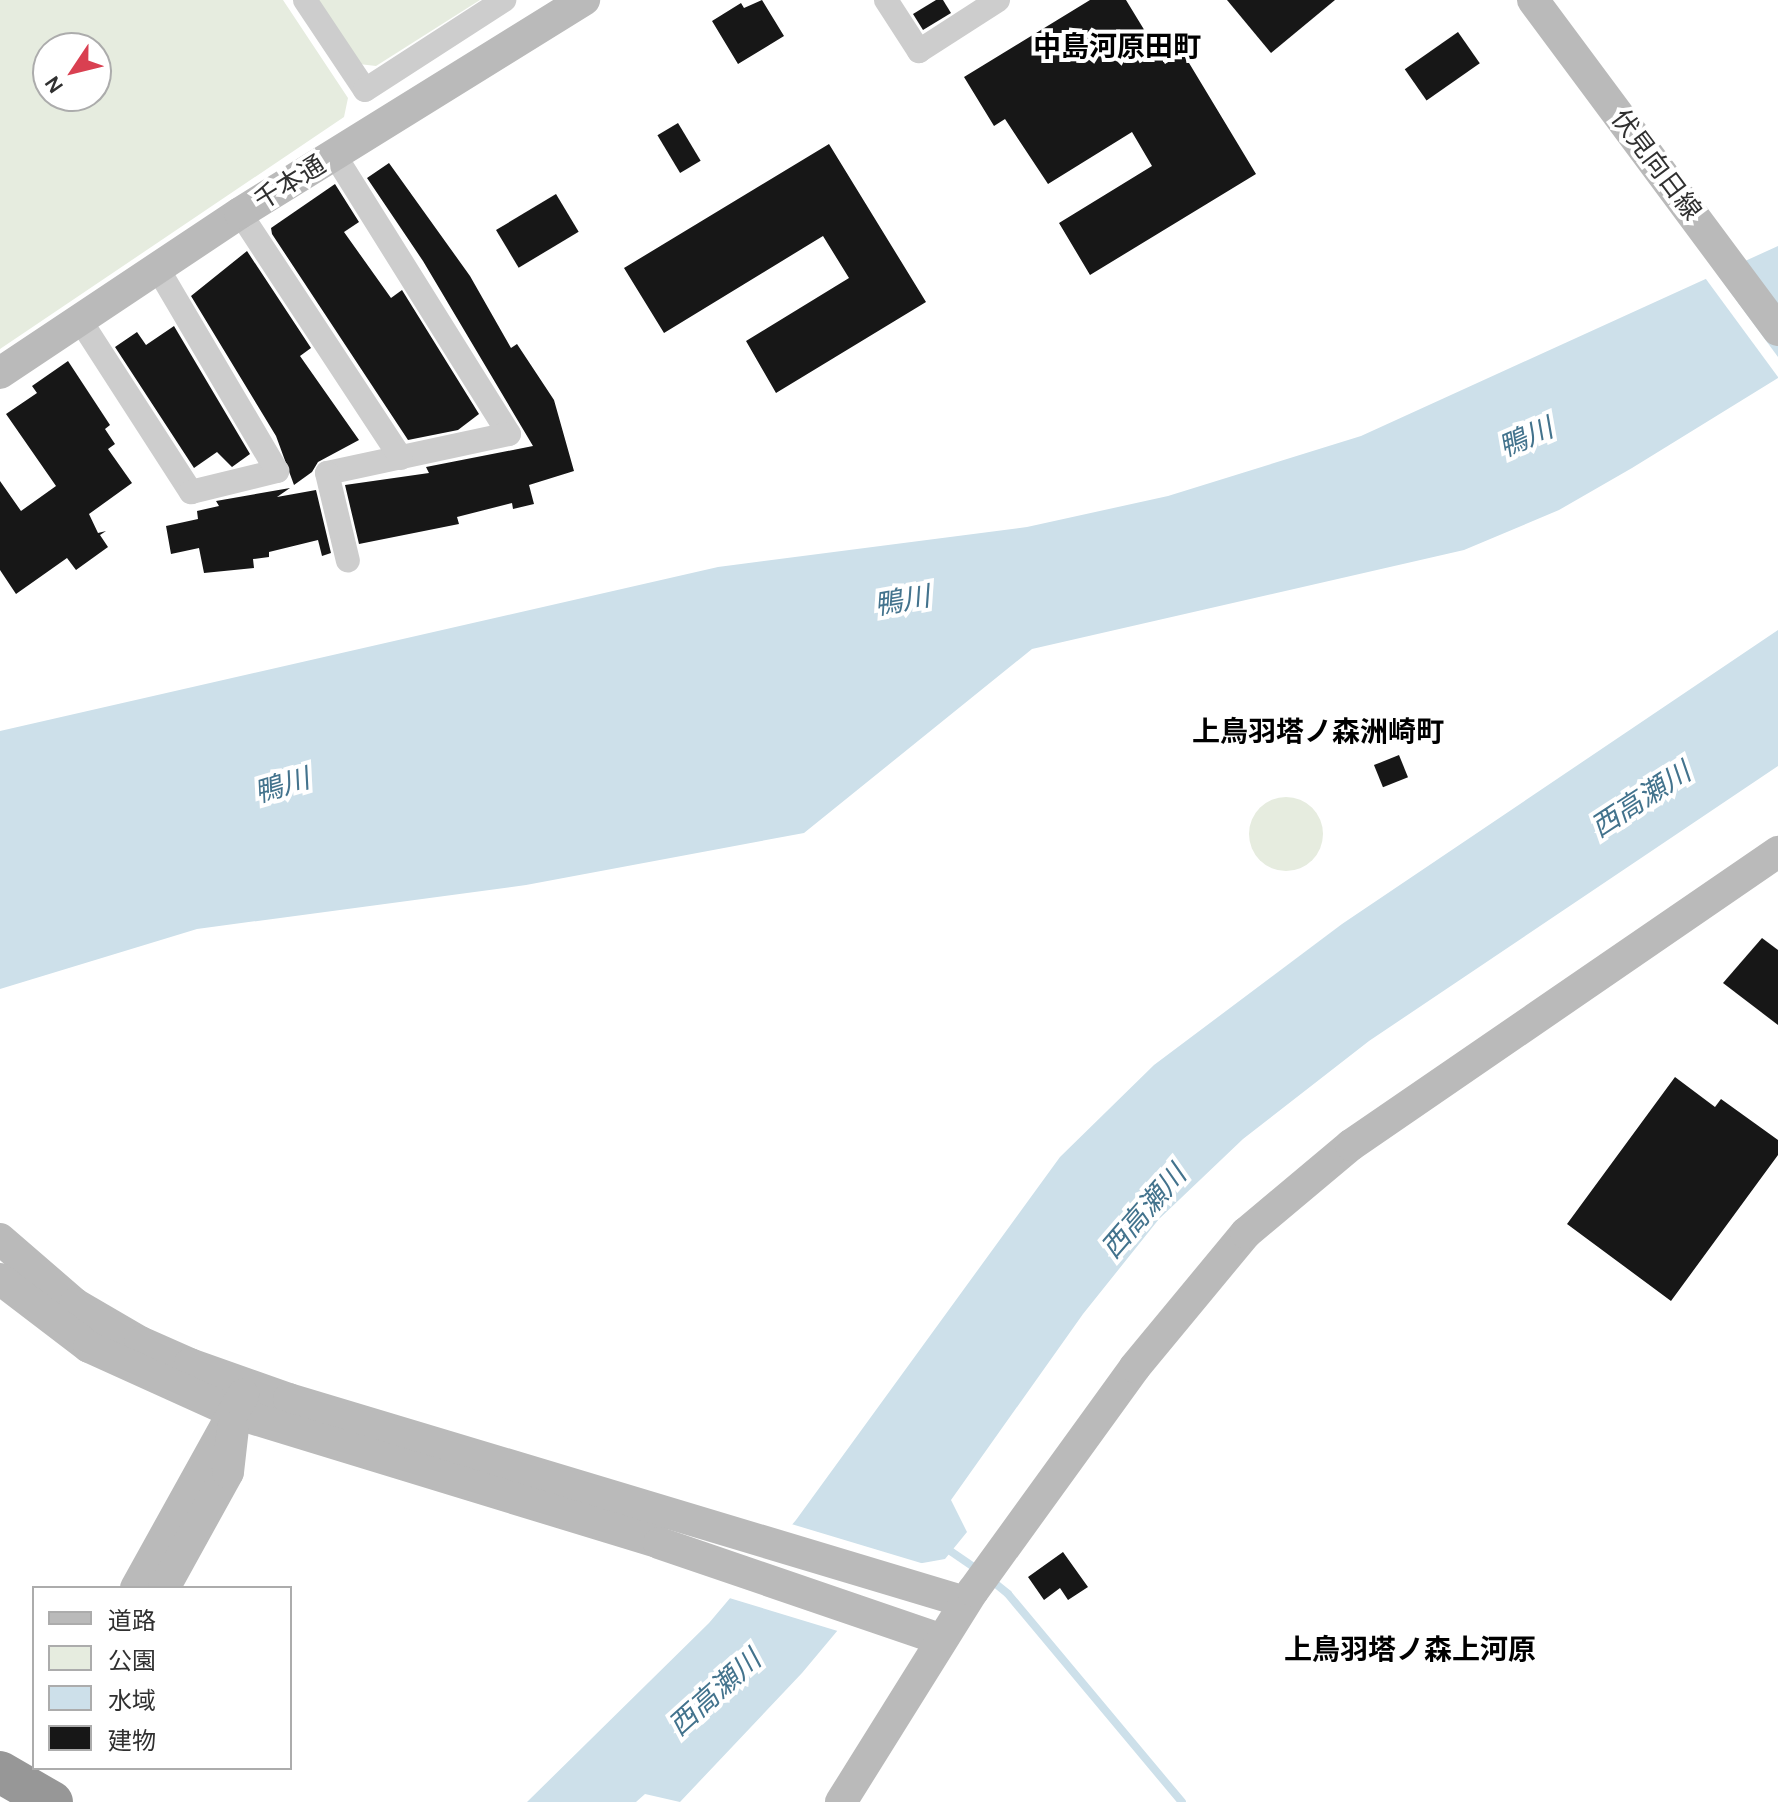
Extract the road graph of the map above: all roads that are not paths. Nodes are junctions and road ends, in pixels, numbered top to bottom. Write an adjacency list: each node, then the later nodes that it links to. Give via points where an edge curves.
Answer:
1 (305, 0): 2 (street, via 365,90)
2 (504, 0)
3 (584, 0): 7 (street, 千本通)
4 (886, 0): 5 (street, via 919,51)
5 (998, 0)
6 (1533, 0): 11 (street, 伏見向日線)
7 (334, 154): 8 (street, 千本通); 13 (street, via 509,434)
8 (240, 213): 9 (street, 千本通); 13 (street)
9 (158, 269): 10 (street, 千本通); 10 (street, via 277,471 191,492)
10 (80, 320): 12 (street, 千本通)
11 (1778, 330)
12 (0, 373)
13 (401, 458): 14 (street, via 327,473)
14 (348, 561)
15 (1778, 852): 23 (street, via 1351,1145 1270,1210 1185,1302)
16 (0, 1239): 18 (street, via 109,1326)
17 (0, 1279): 18 (street, via 89,1347)
18 (241, 1399): 19 (street); 20 (street); 21 (street); 22 (street, via 228,1472)
19 (670, 1511): 20 (street); 23 (street)
20 (659, 1543): 24 (street)
21 (137, 1586)
22 (165, 1586)
23 (965, 1602): 24 (street)
24 (940, 1639): 29 (street)
25 (43, 1770): 27 (street)
26 (0, 1772): 28 (highway, bridge)
27 (23, 1802)
28 (52, 1802)
29 (841, 1802)

